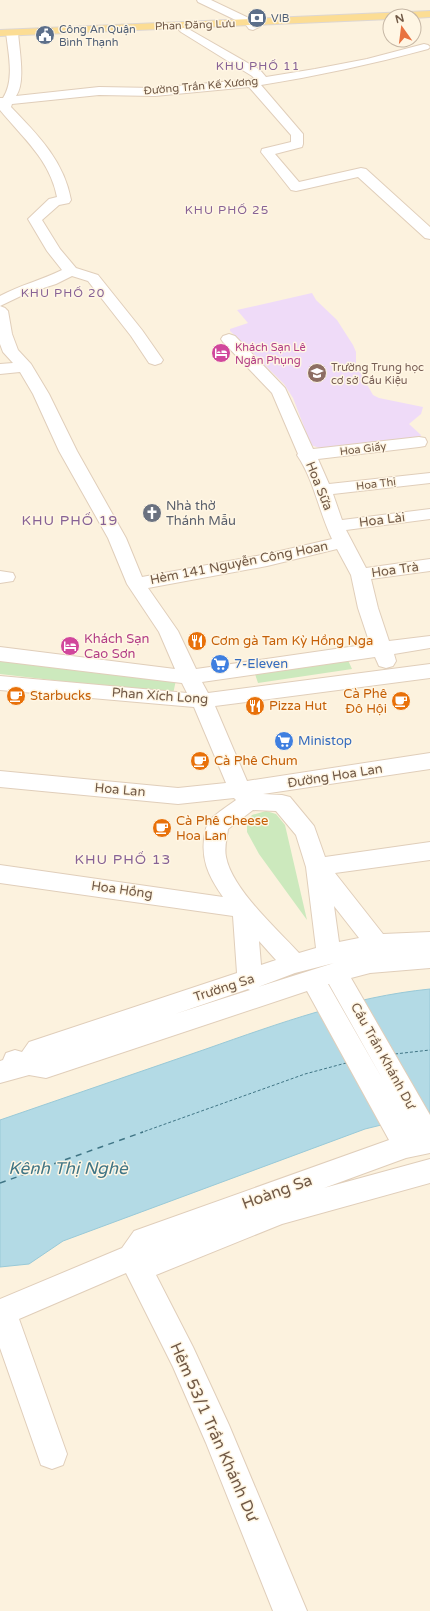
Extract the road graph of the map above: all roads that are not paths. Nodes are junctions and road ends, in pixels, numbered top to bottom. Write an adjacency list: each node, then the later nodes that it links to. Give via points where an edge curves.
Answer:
1 (202, 0): 4 (street)
2 (382, 17): 4 (main road, Phan Đăng Lưu)
3 (382, 22): 4 (main road, Phan Đăng Lưu)
4 (252, 25): 5 (main road, Phan Đăng Lưu); 7 (main road, Phan Đăng Lưu)
5 (185, 30): 7 (main road, Phan Đăng Lưu); 10 (street, via 256,73)
6 (0, 33): 7 (main road, Phan Đăng Lưu)
7 (12, 35): 8 (main road, Phan Đăng Lưu); 11 (street, via 14,91)
8 (0, 38)
9 (427, 50): 10 (street, Đường Trần Kế Xương)
10 (258, 82): 11 (street, Đường Trần Kế Xương, via 155,92 81,92); 12 (street, via 297,134 297,144 267,152 296,187 361,172)
11 (3, 102): 13 (street, via 5,108 51,162 60,179 64,200 54,202 35,219 54,251)
12 (430, 235)
13 (71, 271): 14 (street, via 51,281 20,291); 17 (street, via 93,278)
14 (0, 302)
15 (0, 311): 18 (street, via 4,334 12,352)
16 (229, 339): 21 (street, Hoa Sữa, via 279,391)
17 (155, 360)
18 (25, 367): 19 (street); 29 (street, via 117,538)
19 (0, 369)
20 (419, 442): 21 (street, Hoa Giấy)
21 (306, 455): 23 (street, Hoa Sữa)
22 (430, 478): 23 (street, Hoa Thị)
23 (323, 490): 25 (street, Hoa Sữa)
24 (430, 514): 25 (street, Hoa Lài)
25 (335, 526): 26 (street, Hoa Sữa)
26 (342, 542): 28 (street, Hoa Sữa); 29 (street, Hẻm 141 Nguyễn Công Hoan, via 267,560)
27 (430, 565): 28 (street, Hoa Trà)
28 (360, 575): 31 (street, Hoa Sữa)
29 (136, 584): 35 (street, via 168,631)
30 (430, 642): 31 (street, Phan Xích Long)
31 (382, 649): 34 (street); 35 (street, Phan Xích Long)
32 (0, 654): 35 (street, Phan Xích Long)
33 (430, 671): 34 (street, Phan Xích Long)
34 (391, 676): 37 (street, Phan Xích Long)
35 (189, 677): 37 (street)
36 (0, 684): 37 (street, Phan Xích Long)
37 (202, 701): 40 (street)
38 (430, 761): 40 (street, Đường Hoa Lan)
39 (0, 779): 40 (street, Hoa Lan, via 178,796)
40 (244, 796): 42 (street, via 282,803 306,832); 44 (street, via 218,825 214,842 215,858 224,879)
41 (430, 851): 42 (street)
42 (317, 867): 46 (street); 48 (street)
43 (0, 874): 44 (street, Hoa Hồng)
44 (244, 909): 48 (street); 49 (street)
45 (430, 941): 46 (street, Trường Sa)
46 (377, 944): 48 (street, Trường Sa)
47 (430, 958): 48 (street, Trường Sa)
48 (318, 967): 49 (street, Trường Sa); 51 (street, Trường Sa, via 46,1067); 53 (street, Cầu Trần Khánh Dư)
49 (250, 980): 51 (street, Trường Sa, via 38,1050)
50 (0, 1059): 51 (street)
51 (28, 1064): 52 (street, Trường Sa)
52 (0, 1072)
53 (422, 1142): 55 (street, Hoàng Sa, via 144,1240)
54 (430, 1170): 55 (street, Hoàng Sa, via 281,1212 154,1262)
55 (132, 1257): 56 (street); 58 (street, Hẻm 53/1 Trần Khánh Dư, via 183,1357)
56 (1, 1313): 57 (street)
57 (52, 1454)
58 (290, 1611)

